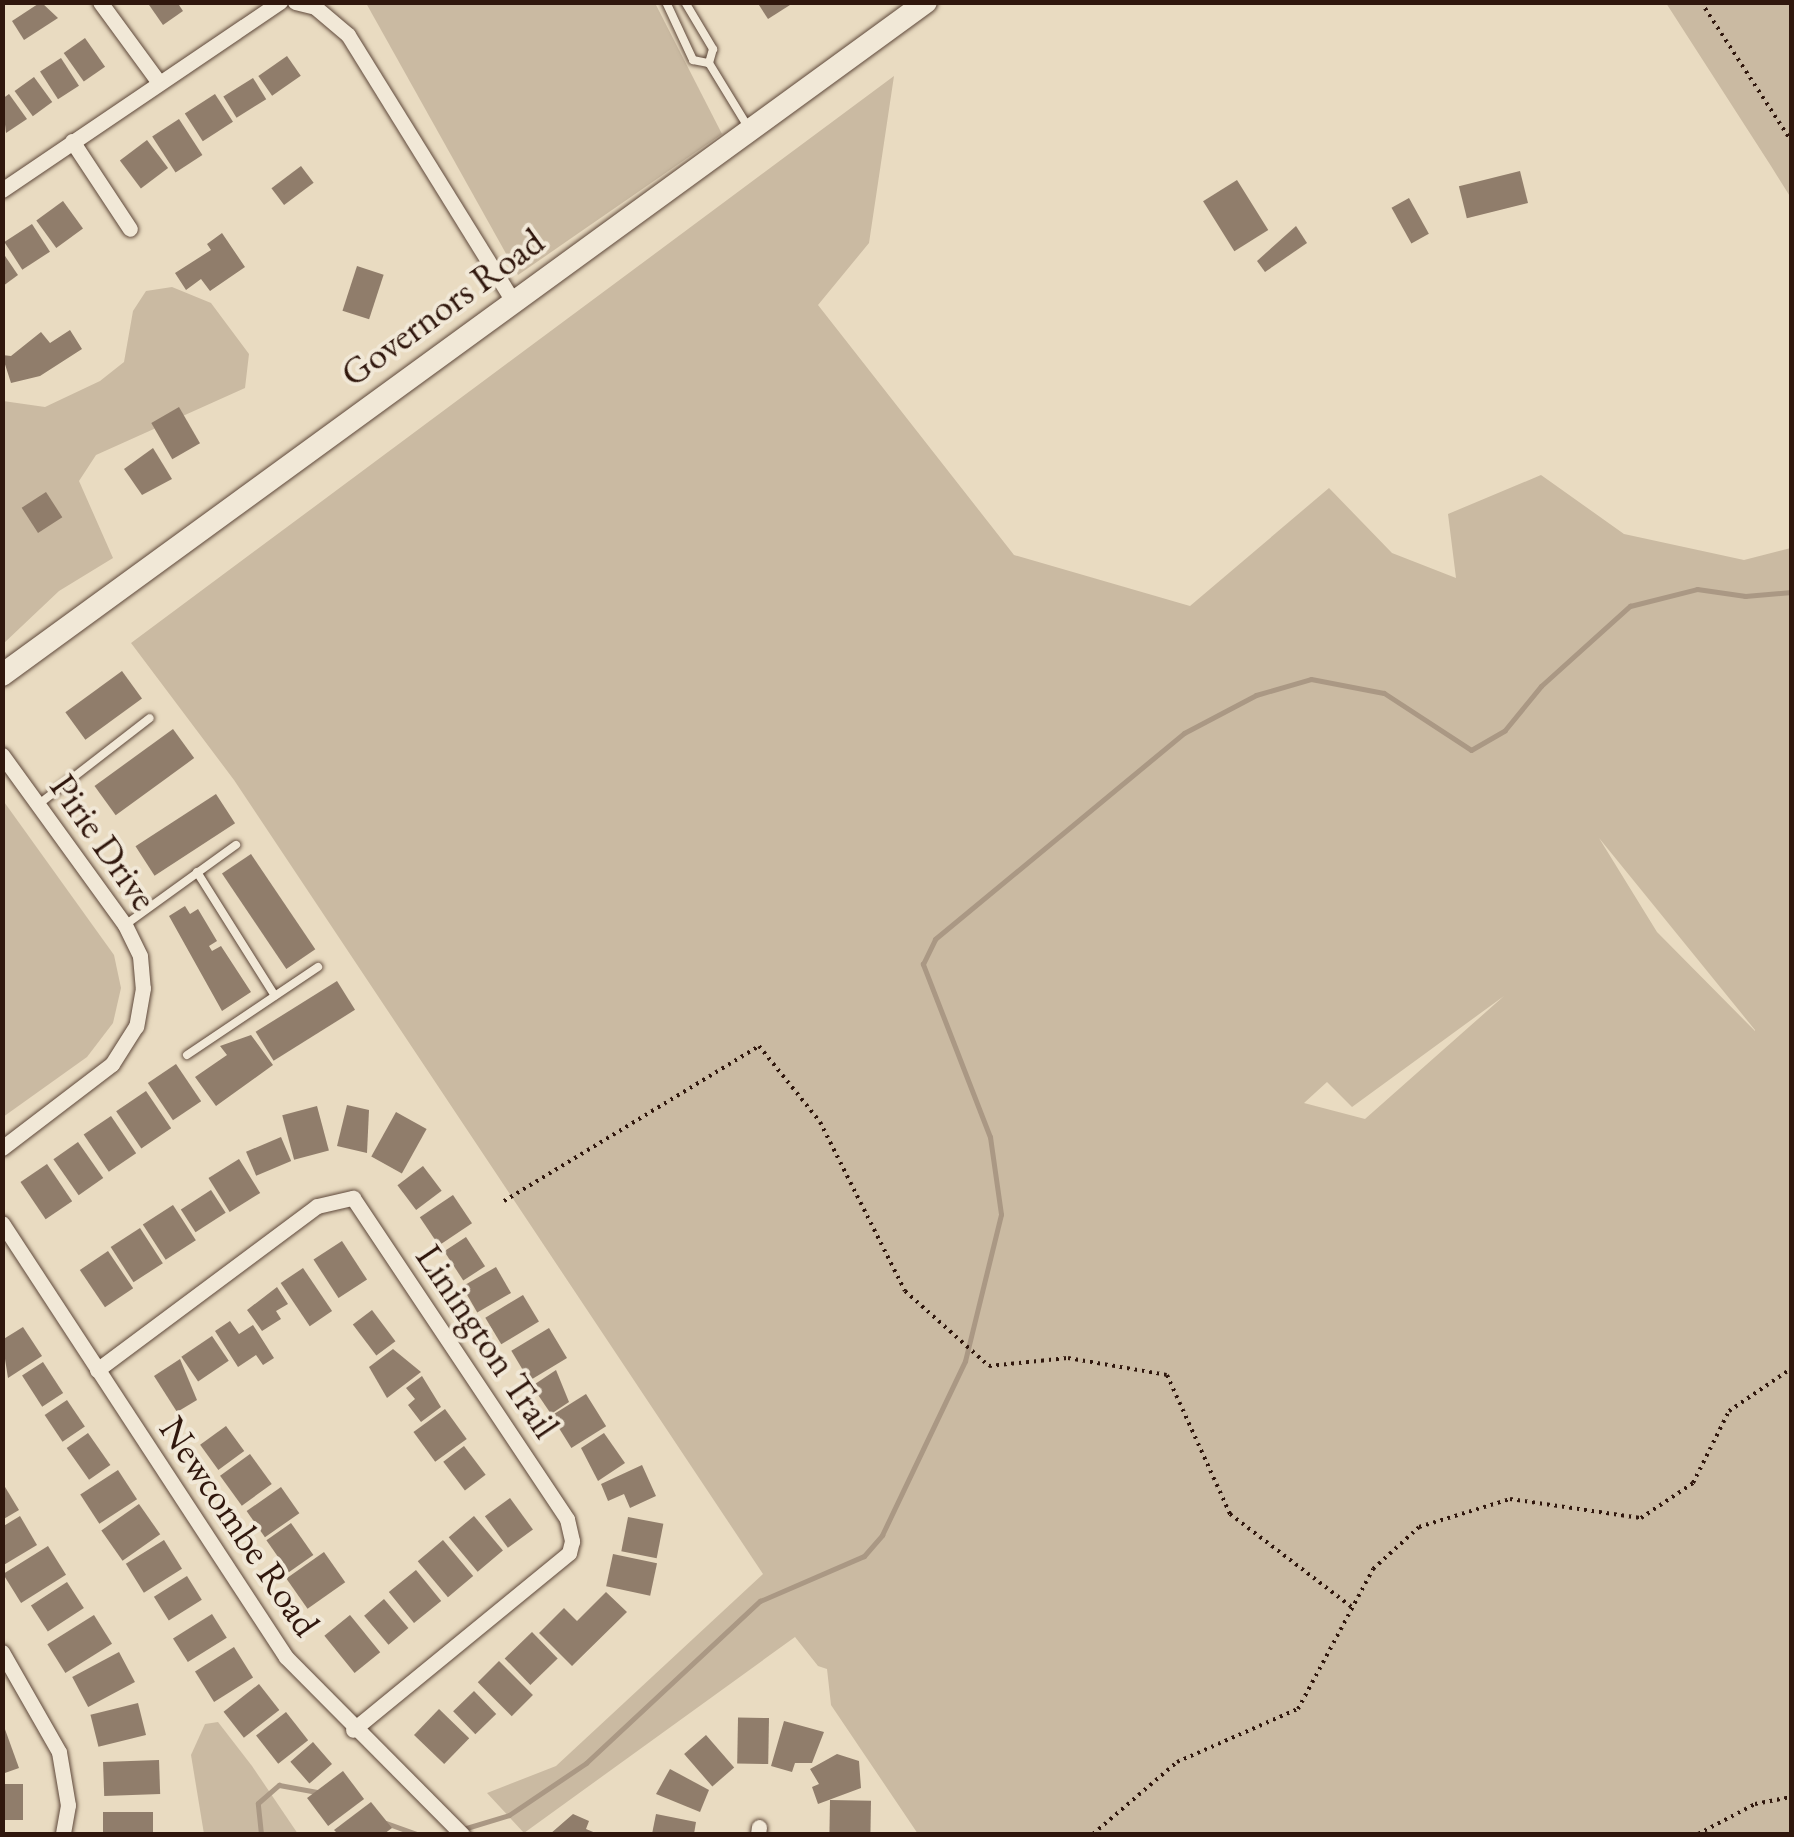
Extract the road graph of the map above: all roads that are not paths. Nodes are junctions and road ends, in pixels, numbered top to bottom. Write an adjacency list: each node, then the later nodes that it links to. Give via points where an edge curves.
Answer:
1 (100, 2): 8 (street)
2 (280, 2): 8 (street)
3 (295, 2): 13 (street, via 315,7 348,34)
4 (666, 2): 7 (lane, via 693,60)
5 (685, 2): 7 (lane, via 712,49)
6 (926, 2): 9 (main road, Governors Road)
7 (709, 63): 9 (lane)
8 (158, 80): 10 (street)
9 (750, 130): 13 (main road, Governors Road)
10 (72, 141): 11 (street); 12 (street)
11 (2, 190)
12 (130, 228)
13 (511, 298): 14 (main road, Governors Road)
14 (2, 674)
15 (150, 718): 17 (lane)
16 (2, 755): 17 (street, Pirie Drive)
17 (39, 804): 20 (street, Pirie Drive)
18 (236, 845): 19 (lane)
19 (198, 872): 20 (lane); 22 (lane)
20 (125, 926): 24 (street, Pirie Drive, via 140,956 136,1026 112,1064)
21 (318, 967): 22 (lane)
22 (275, 996): 23 (lane)
23 (188, 1054)
24 (2, 1148)
25 (2, 1223): 26 (street, Newcombe Road)
26 (97, 1370): 28 (street, Newcombe Road, via 286,1657); 28 (street, Linington Trail, via 318,1206 353,1198 568,1519 572,1540 569,1554)
27 (2, 1652): 29 (street, via 60,1752 68,1805)
28 (353, 1730): 30 (street, Newcombe Road)
29 (63, 1834)
30 (462, 1834)

